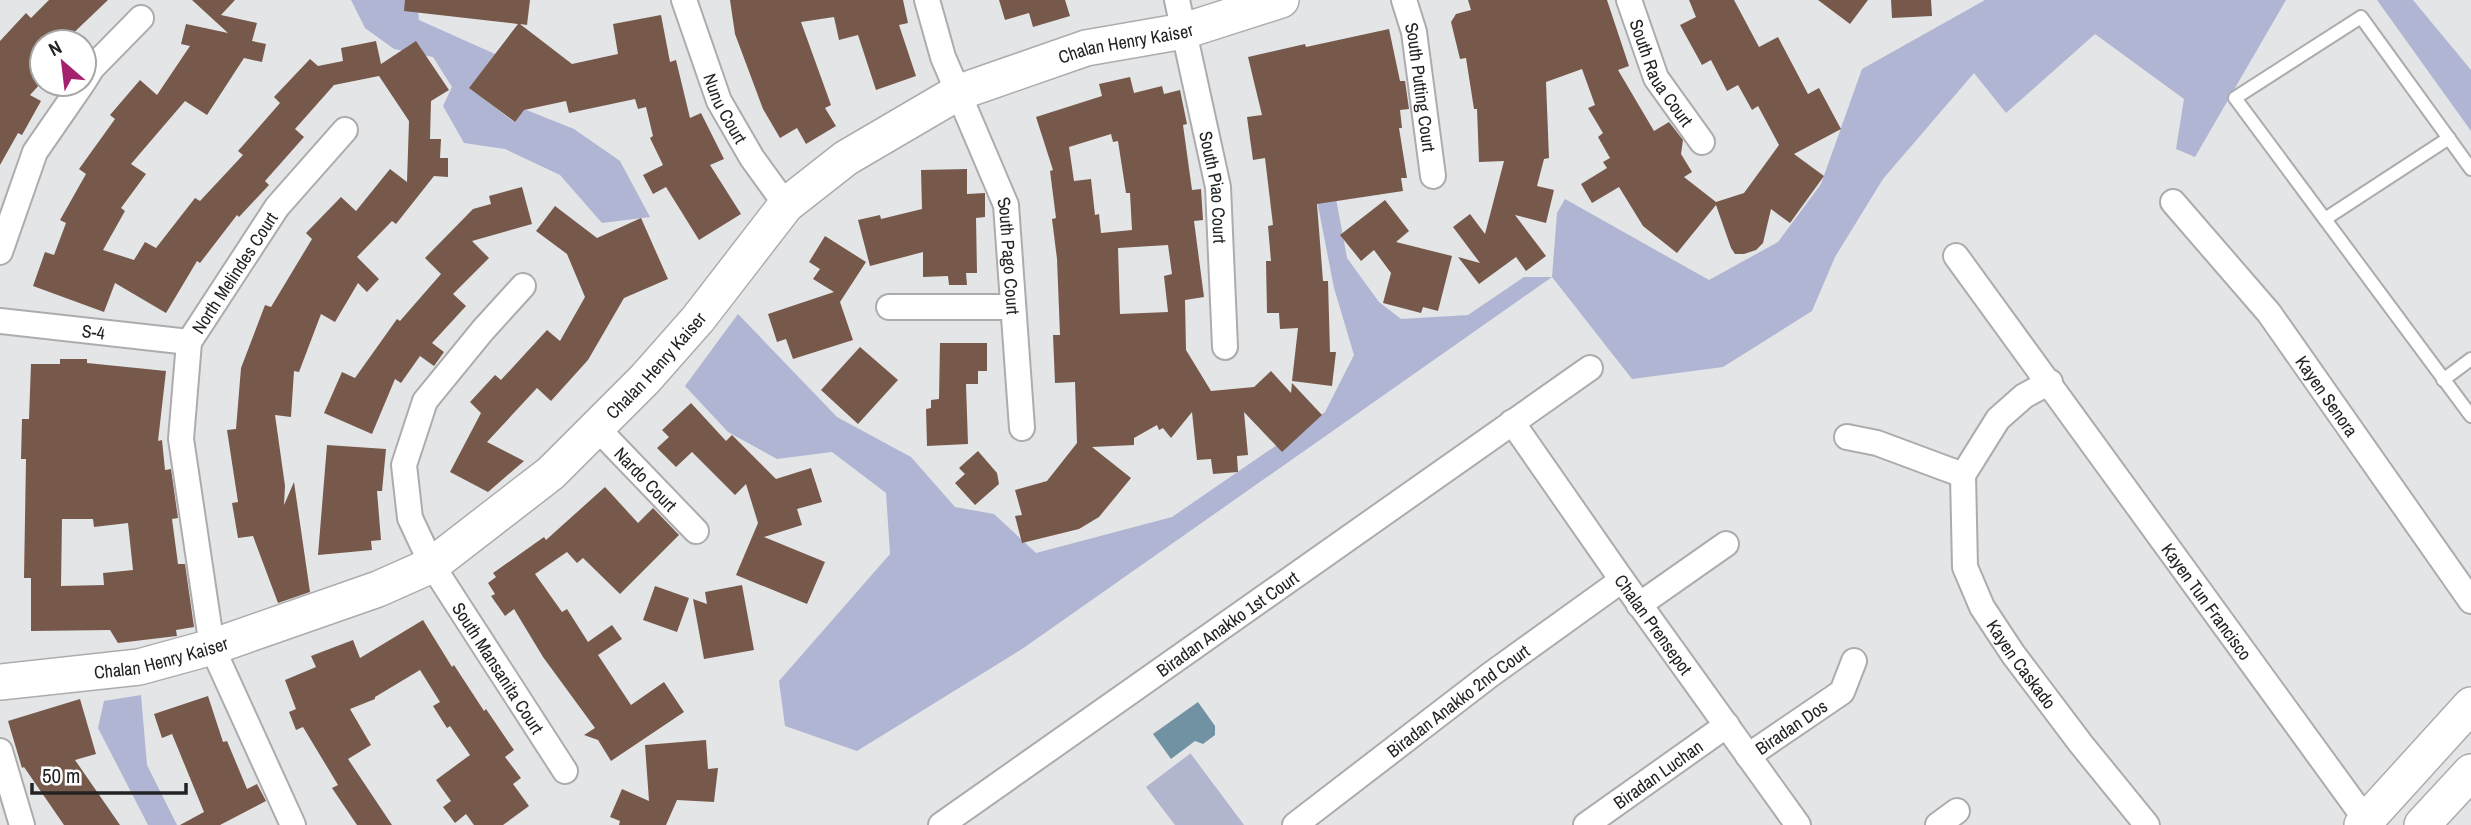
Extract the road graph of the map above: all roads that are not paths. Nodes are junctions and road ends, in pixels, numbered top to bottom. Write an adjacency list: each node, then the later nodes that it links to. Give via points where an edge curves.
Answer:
1 (684, 0): 17 (street, Nunu Court, via 719,101)
2 (927, 0): 9 (street, South Pago Court)
3 (1281, 0): 6 (street, Chalan Henry Kaiser)
4 (1404, 0): 15 (street, South Putting Court, via 1414,32)
5 (1629, 0): 13 (street, South Raua Court, via 1656,78)
6 (1180, 15): 9 (street, Chalan Henry Kaiser); 26 (street, South Piao Court, via 1219,187)
7 (141, 18): 8 (street)
8 (98, 62)
9 (957, 93): 17 (street, Chalan Henry Kaiser, via 846,158); 23 (street, South Pago Court, via 1006,205)
10 (72, 98): 19 (street, via 36,152)
11 (345, 130): 25 (street, North Melindes Court, via 277,207)
12 (2449, 138): 14 (lane); 18 (lane); 18 (lane, via 2361,17 2235,98)
13 (1702, 142)
14 (2471, 169)
15 (1433, 176)
16 (2173, 202): 41 (street, Kayen Senora, via 2269,313)
17 (786, 205): 33 (street, Chalan Henry Kaiser, via 698,319)
18 (2325, 219): 29 (lane)
19 (0, 252)
20 (1956, 256): 30 (street, Kayen Tun Francisco)
21 (523, 285): 39 (street, South Mansanita Court, via 425,401 404,465 410,517)
22 (890, 307): 23 (street)
23 (1012, 307): 34 (street, South Pago Court)
24 (0, 321): 25 (street, S-4)
25 (189, 342): 43 (street, North Melindes Court, via 181,439)
26 (1225, 347)
27 (2471, 359): 29 (lane)
28 (1590, 368): 32 (street, Biradan Anakko 1st Court)
29 (2443, 380): 31 (lane)
30 (2050, 382): 36 (street, via 2024,396 1998,419); 52 (street, Kayen Tun Francisco)
31 (2471, 416)
32 (1512, 422): 40 (street, Chalan Prensepot); 55 (street, Biradan Anakko 1st Court)
33 (596, 427): 37 (street, Nardo Court); 39 (street, Chalan Henry Kaiser, via 551,472)
34 (1022, 428)
35 (1847, 436): 36 (street)
36 (1963, 475): 59 (street, Kayen Caskado, via 1965,567 1982,607 2081,744)
37 (696, 531)
38 (1726, 544): 42 (street)
39 (432, 565): 43 (street, Chalan Henry Kaiser, via 378,589); 50 (street, South Mansanita Court)
40 (1622, 580): 42 (street, Chalan Prensepot); 56 (street, Biradan Anakko 2nd Court)
41 (2471, 601)
42 (1639, 605): 47 (street, Chalan Prensepot)
43 (212, 647): 45 (street, Chalan Henry Kaiser, via 139,667); 54 (street, North Melindes Court)
44 (1854, 661): 49 (street, Biradan Dos, via 1842,692)
45 (0, 682)
46 (2471, 705): 52 (street)
47 (1727, 725): 49 (street, Chalan Prensepot); 57 (street, Biradan Luchan)
48 (0, 751): 53 (street)
49 (1748, 756): 58 (street, Chalan Prensepot)
50 (565, 771)
51 (2471, 772): 60 (street)
52 (2364, 823)
53 (22, 825)
54 (293, 825)
55 (941, 825)
56 (1295, 825)
57 (1586, 825)
58 (1798, 825)
59 (2147, 825)
60 (2423, 825)

